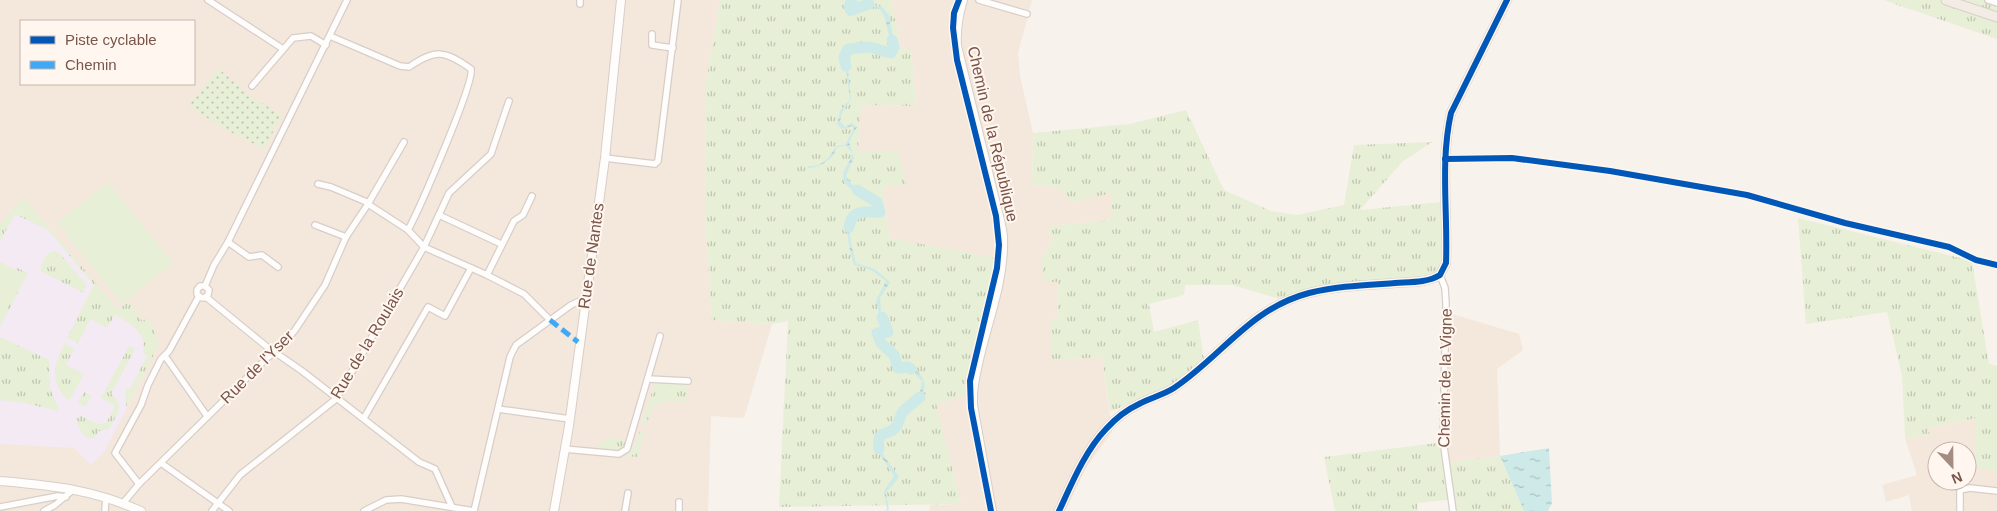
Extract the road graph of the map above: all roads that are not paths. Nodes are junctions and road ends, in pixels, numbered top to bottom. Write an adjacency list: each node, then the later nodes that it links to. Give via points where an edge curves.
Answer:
1 (208, 0): 17 (street)
2 (347, 0): 14 (street)
3 (621, 0): 21 (street, Rue de Nantes)
4 (678, 0): 16 (street)
5 (963, 0): 78 (street, Chemin de la République, via 957,23 957,46 1003,238 996,294 973,393)
6 (979, 0): 11 (street)
7 (1507, 0): 22 (street, via 1451,112)
8 (1946, 0): 12 (main road)
9 (1988, 0): 10 (street)
10 (1997, 3)
11 (1027, 14)
12 (1997, 17)
13 (652, 34): 16 (street, via 652,45)
14 (330, 36): 15 (street); 28 (street, via 400,66 409,67 426,56 441,53 471,68 466,93)
15 (326, 45): 17 (street, via 311,36 293,38); 30 (street)
16 (673, 48): 21 (street, via 658,160 655,164)
17 (283, 49): 18 (street)
18 (252, 86)
19 (509, 102): 26 (street, Rue de la Roulais, via 491,154 449,193)
20 (404, 142): 25 (street, Rue de l'Yser)
21 (605, 158): 41 (street, Rue de Nantes)
22 (1444, 159): 33 (street, via 1512,158 1747,195 1948,247 1976,260); 37 (street, via 1446,263)
23 (318, 184): 25 (street)
24 (532, 196): 31 (street, via 523,215 514,221)
25 (368, 204): 28 (street); 29 (street, Rue de l'Yser)
26 (439, 215): 31 (street); 32 (street, Rue de la Roulais)
27 (314, 225): 29 (street)
28 (408, 230): 32 (street)
29 (346, 237): 44 (street, Rue de l'Yser, via 325,285 295,330)
30 (228, 242): 34 (street, via 249,257 262,256); 38 (street)
31 (501, 244): 36 (street)
32 (424, 247): 35 (street); 48 (street, Rue de la Roulais)
33 (1997, 265)
34 (278, 267)
35 (471, 268): 36 (street); 51 (street, via 445,316 428,307)
36 (487, 275): 42 (street, via 524,294)
37 (1440, 275): 79 (street, via 1425,280 1311,293 1268,310 1244,327 1188,378 1171,390 1123,413 1105,430 1088,454); 80 (street, Chemin de la Vigne, via 1446,304 1442,440)
38 (205, 286): 39 (street, via 197,290); 40 (street, via 209,292)
39 (199, 296): 40 (street); 45 (street)
40 (206, 297): 44 (street)
41 (586, 298): 42 (street); 52 (street, Rue de Nantes)
42 (550, 320): 49 (street, via 516,345 510,357)
43 (660, 336): 46 (street)
44 (275, 352): 48 (street); 50 (street, Rue de l'Yser)
45 (165, 356): 50 (street, Rue de l'Yser); 56 (street, via 116,453)
46 (648, 379): 47 (street); 53 (street, via 627,449 619,454)
47 (688, 381)
48 (336, 398): 51 (street); 64 (street, Rue de la Roulais, via 240,475)
49 (498, 409): 52 (street); 74 (street)
50 (208, 416): 54 (street, Rue de l'Yser)
51 (364, 418): 66 (street, via 419,462 435,469)
52 (570, 419): 53 (street, Rue de Nantes)
53 (564, 449): 75 (street, Rue de Nantes)
54 (162, 463): 56 (street, Rue de l'Yser); 64 (street)
55 (0, 481): 57 (street)
56 (139, 484): 62 (street, Rue de l'Yser)
57 (74, 489): 60 (street); 61 (street)
58 (1997, 491): 81 (street, via 1960,490)
59 (628, 493): 76 (street)
60 (106, 496): 62 (street); 69 (street)
61 (66, 497): 65 (street); 68 (street)
62 (124, 502): 70 (street)
63 (679, 502): 77 (street)
64 (218, 503): 71 (street, Rue de la Roulais); 72 (street)
65 (0, 507)
66 (452, 507): 67 (street); 73 (street, via 401,499 386,500)
67 (461, 510): 74 (street)
68 (44, 511)
69 (105, 511)
70 (141, 511)
71 (212, 511)
72 (229, 511)
73 (364, 511)
74 (474, 511)
75 (554, 511)
76 (625, 511)
77 (679, 511)
78 (992, 511)
79 (1059, 511)
80 (1453, 511)
81 (1960, 511)

